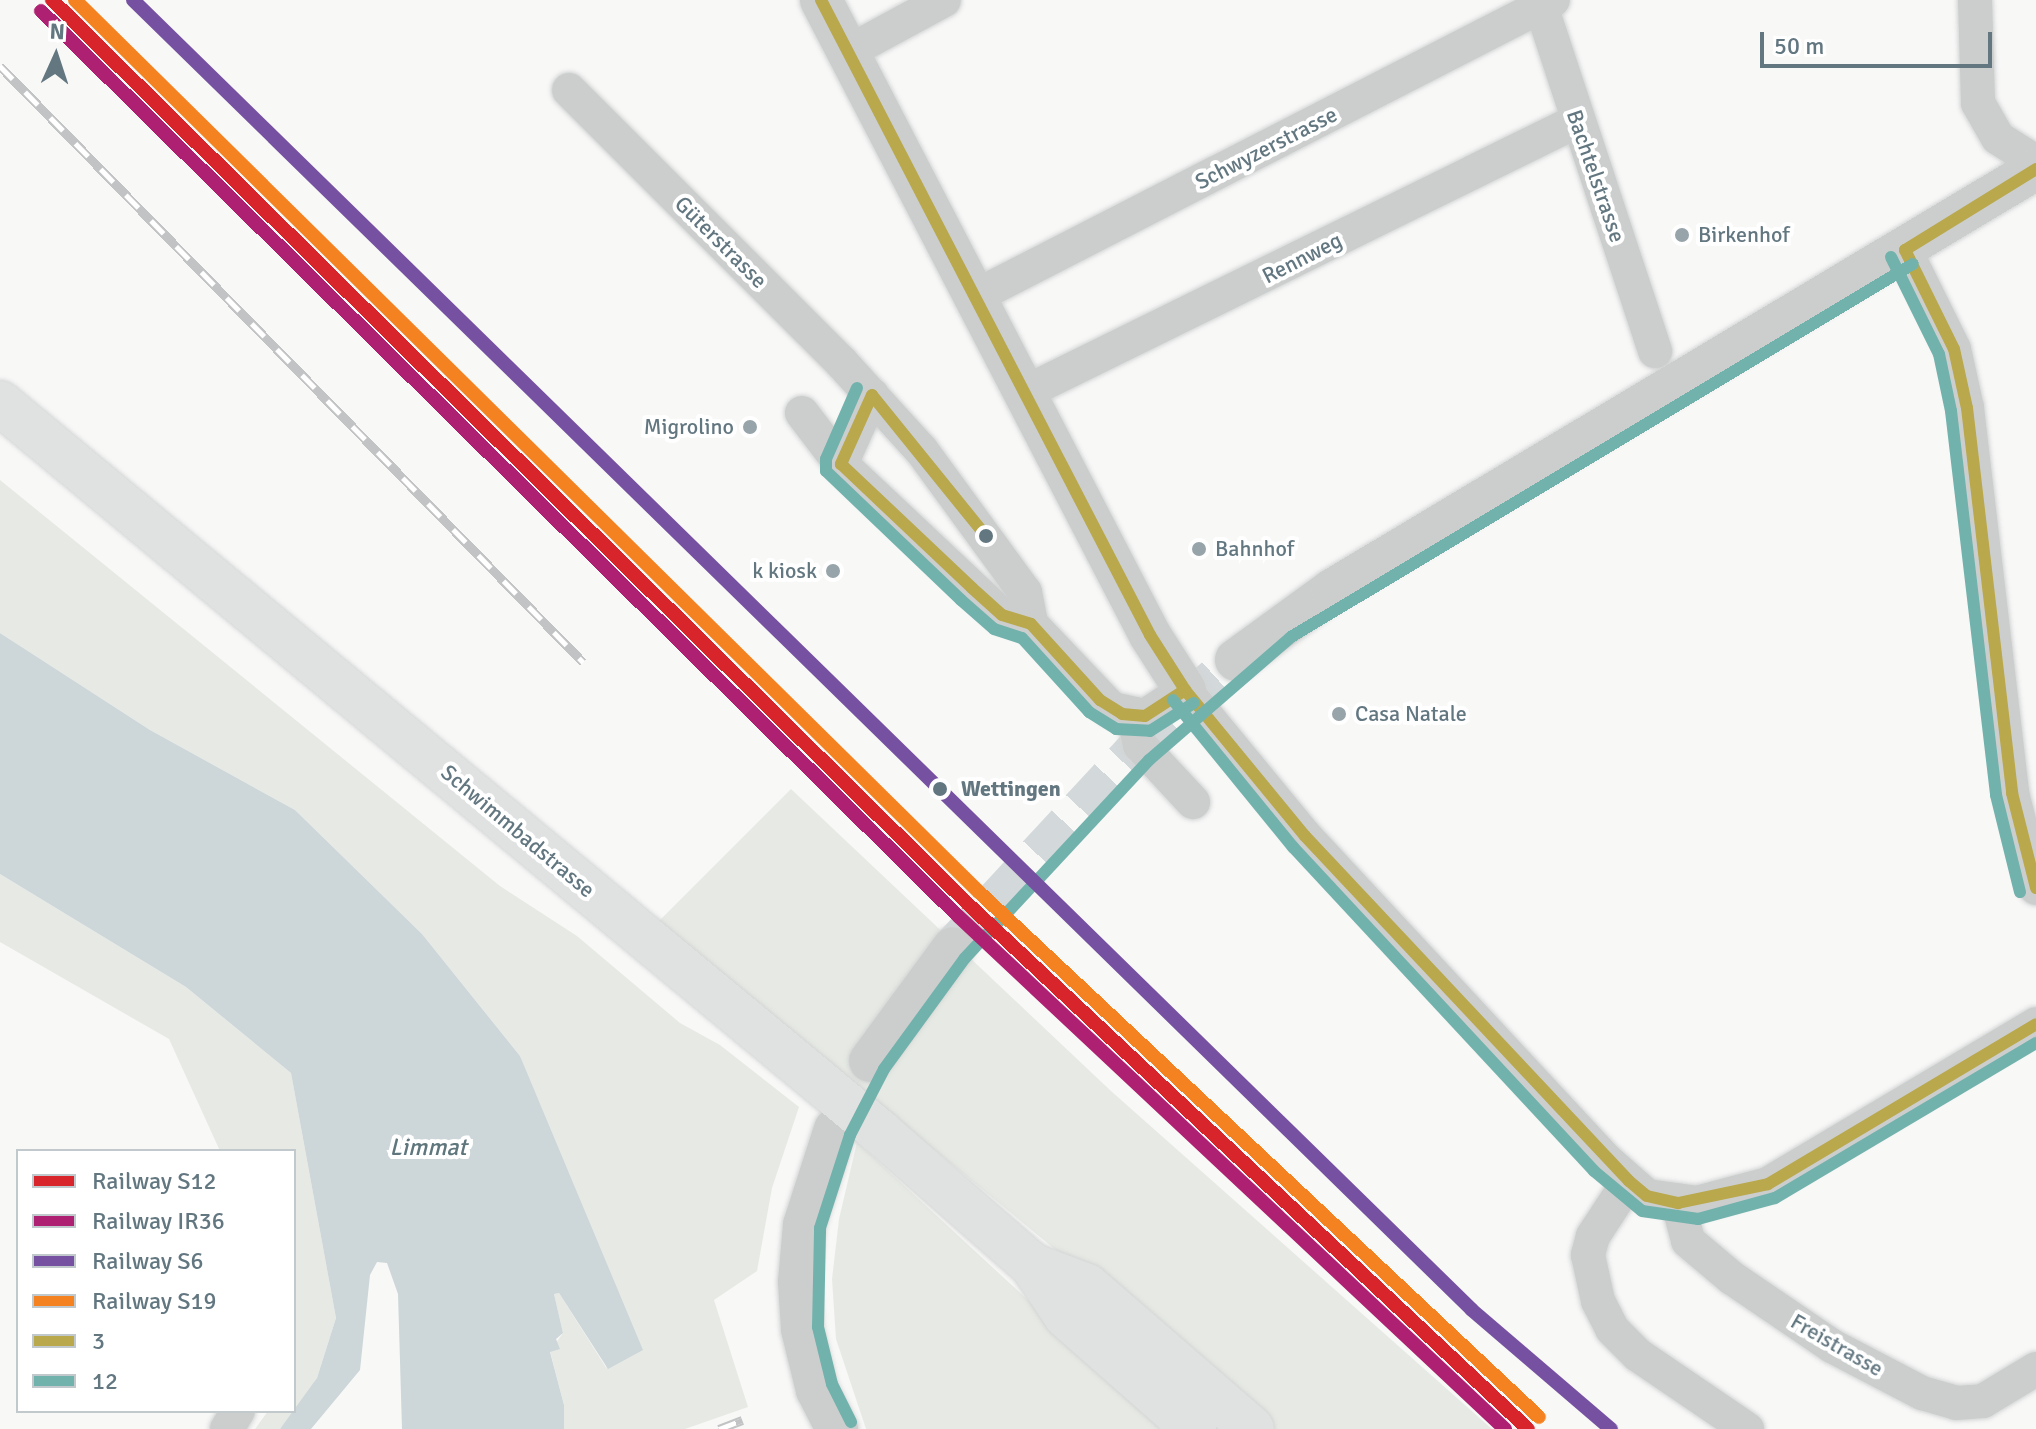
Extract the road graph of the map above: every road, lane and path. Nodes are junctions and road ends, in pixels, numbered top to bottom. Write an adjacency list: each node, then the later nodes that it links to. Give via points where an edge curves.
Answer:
1 (821, 0): 5 (street)
2 (944, 0): 5 (street)
3 (1975, 0): 8 (street, via 1978,103 1998,138)
4 (1544, 2): 7 (street, Bachtelstrasse); 11 (street, Schwyzerstrasse)
5 (848, 52): 11 (street)
6 (569, 90): 14 (street, Güterstrasse)
7 (1577, 121): 12 (street, Bachtelstrasse); 13 (street, Rennweg)
8 (2036, 162)
9 (2036, 169): 10 (street)
10 (1905, 250): 19 (street, via 1332,590); 23 (street, via 1954,349 1964,394 2012,793)
11 (978, 295): 13 (street)
12 (1655, 351)
13 (1026, 392): 20 (street, via 1150,635)
14 (872, 395): 17 (street); 18 (street, Güterstrasse, via 922,451 1025,592)
15 (0, 403): 30 (main road, Schwimmbadstrasse, via 880,1132)
16 (802, 413): 17 (street, Güterstrasse)
17 (841, 464): 18 (street, Güterstrasse, via 1002,615)
18 (1031, 624): 21 (street, Güterstrasse, via 1100,700)
19 (1236, 660)
20 (1185, 690): 21 (street, via 1162,707); 28 (street, via 1305,836)
21 (1134, 717): 22 (street, via 1140,745)
22 (1193, 802)
23 (2036, 888)
24 (953, 948): 26 (street)
25 (2036, 1024): 29 (street, via 1768,1184)
26 (870, 1061)
27 (835, 1129): 33 (street, via 804,1225 799,1282 802,1329 817,1390)
28 (1629, 1181): 29 (street, via 1647,1196); 35 (street, via 1593,1236 1588,1255 1598,1301 1612,1329 1638,1355)
29 (1678, 1203): 31 (street, Freistrasse, via 1688,1241 1732,1278 1832,1346 1922,1393 1956,1403 1983,1401)
30 (1032, 1265): 32 (main road, Schwimmbadstrasse, via 1066,1316); 34 (main road, Schwimmbadstrasse, via 1087,1286)
31 (2036, 1369)
32 (1185, 1426)
33 (837, 1429)
34 (1252, 1429)
35 (1747, 1429)

